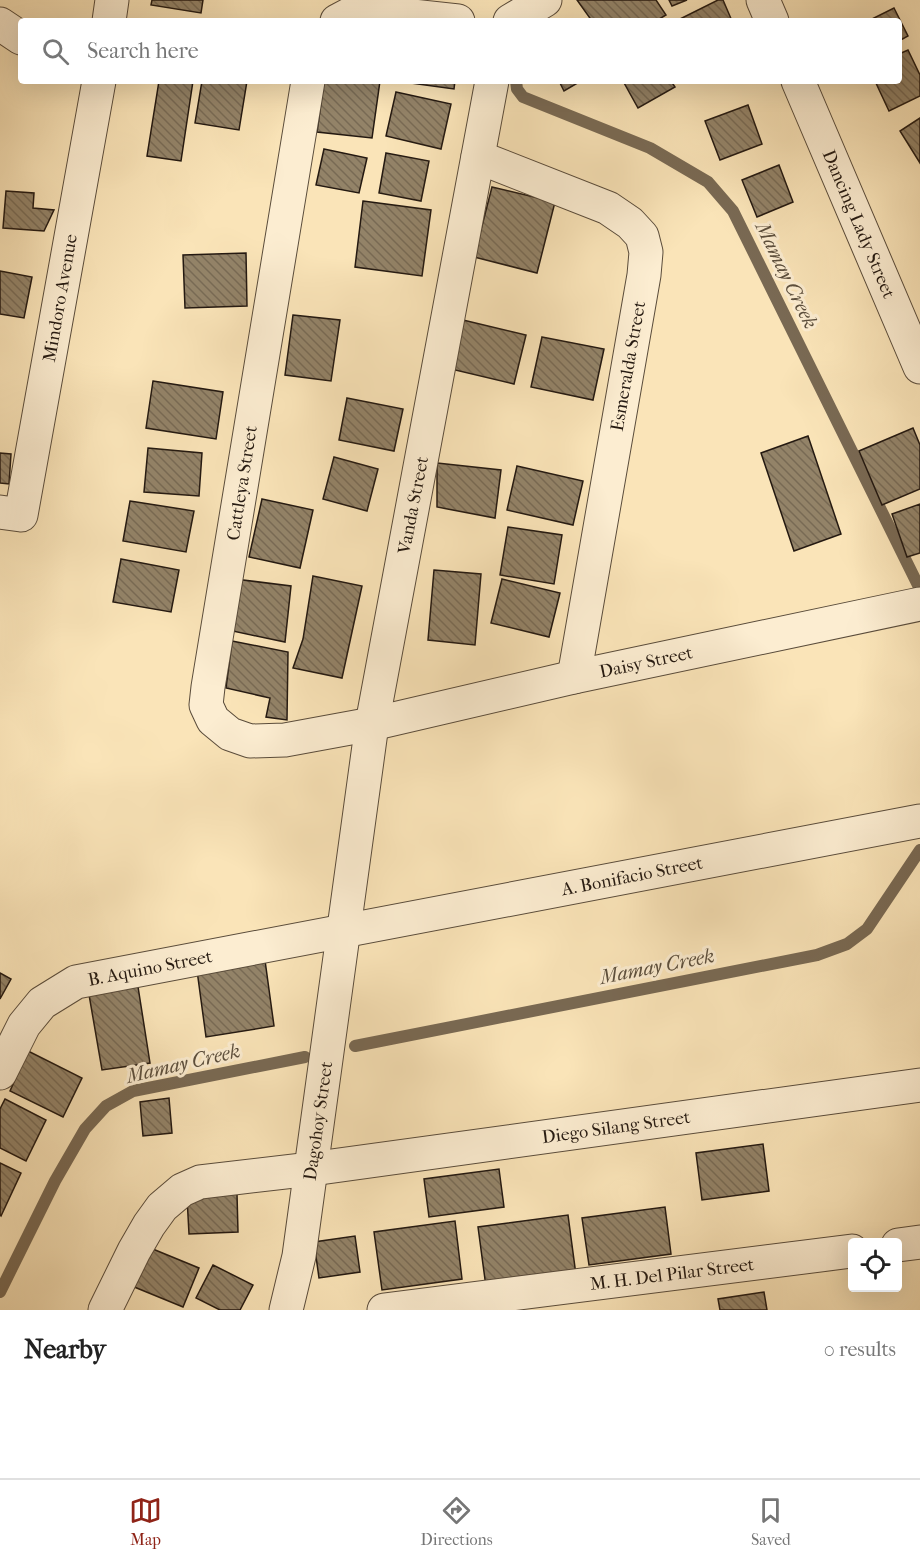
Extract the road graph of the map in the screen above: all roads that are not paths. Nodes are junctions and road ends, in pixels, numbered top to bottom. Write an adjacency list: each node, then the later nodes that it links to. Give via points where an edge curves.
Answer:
1 (112, 0): 4 (street)
2 (545, 0): 7 (street)
3 (763, 0): 8 (street)
4 (109, 18)
5 (343, 18): 6 (street, via 368,11)
6 (431, 18)
7 (515, 18)
8 (771, 18)
9 (0, 24): 10 (street)
10 (18, 36)
11 (94, 84): 17 (street, Mindoro Avenue)
12 (308, 84): 20 (street, Cattleya Street, via 206,705 213,720 230,734 250,741 285,740)
13 (491, 84): 15 (street, Vanda Street)
14 (799, 84): 16 (street, Dancing Lady Street)
15 (478, 157): 19 (street, Esmeralda Street, via 608,208 642,236 646,252); 20 (street, Vanda Street)
16 (920, 367)
17 (10, 513)
18 (905, 607): 19 (street, Daisy Street)
19 (574, 677): 20 (street, Daisy Street)
20 (372, 724): 22 (street, Vanda Street)
21 (910, 823): 22 (street, A. Bonifacio Street)
22 (344, 930): 23 (street, B. Aquino Street, via 75,982 42,1003 24,1024); 25 (street, Dagohoy Street)
23 (0, 1073)
24 (920, 1085): 25 (street, Diego Silang Street)
25 (311, 1169): 29 (street, Diego Silang Street, via 200,1182 182,1190 148,1225); 30 (street, Dagohoy Street, via 299,1256)
26 (920, 1242): 27 (street)
27 (902, 1244)
28 (848, 1252): 31 (street, M. H. Del Pilar Street)
29 (105, 1310)
30 (286, 1310)
31 (384, 1310)

